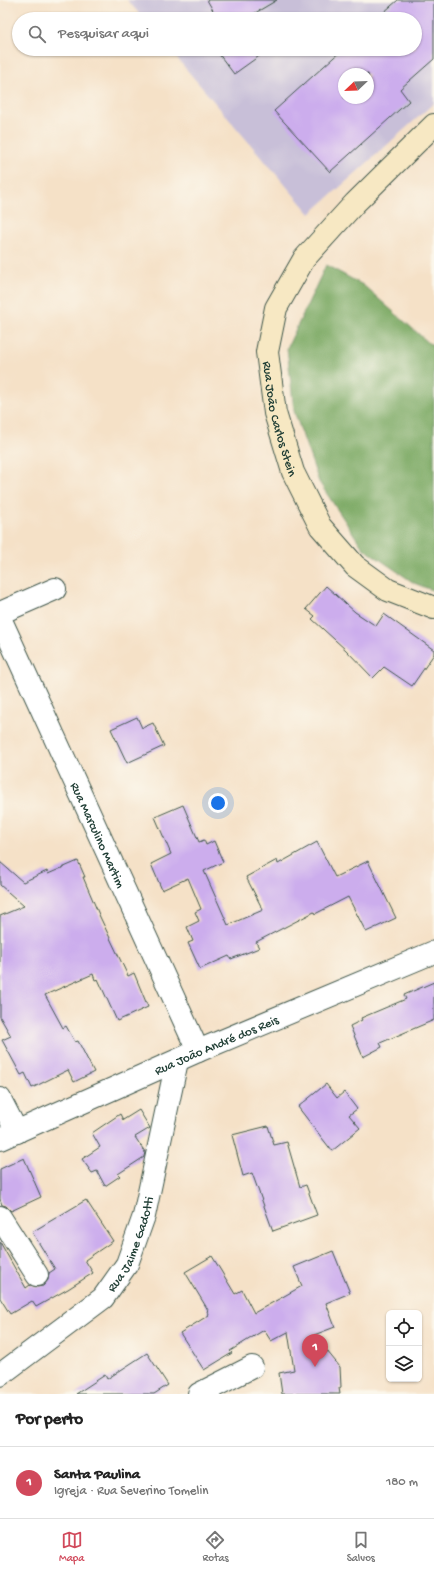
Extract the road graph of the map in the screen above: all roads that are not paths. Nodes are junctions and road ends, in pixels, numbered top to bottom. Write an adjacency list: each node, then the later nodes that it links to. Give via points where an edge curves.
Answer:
1 (434, 125): 3 (street, Rua João Carlos Stein, via 355,203 304,259 276,308 268,352 275,413 293,472 320,526 355,566 388,590)
2 (55, 589): 4 (street)
3 (434, 608)
4 (0, 613)
5 (0, 618): 7 (street, Rua Marculino Martim)
6 (434, 952): 7 (street, Rua João André dos Reis)
7 (198, 1051): 8 (street, Rua João André dos Reis)
8 (177, 1061): 10 (street, Rua João André dos Reis); 14 (street, Rua Jaime Gadotti, via 144,1216 126,1264 104,1298)
9 (0, 1099): 10 (street)
10 (8, 1135)
11 (0, 1217): 12 (street)
12 (37, 1275)
13 (252, 1367): 15 (street)
14 (0, 1375)
15 (199, 1394)

